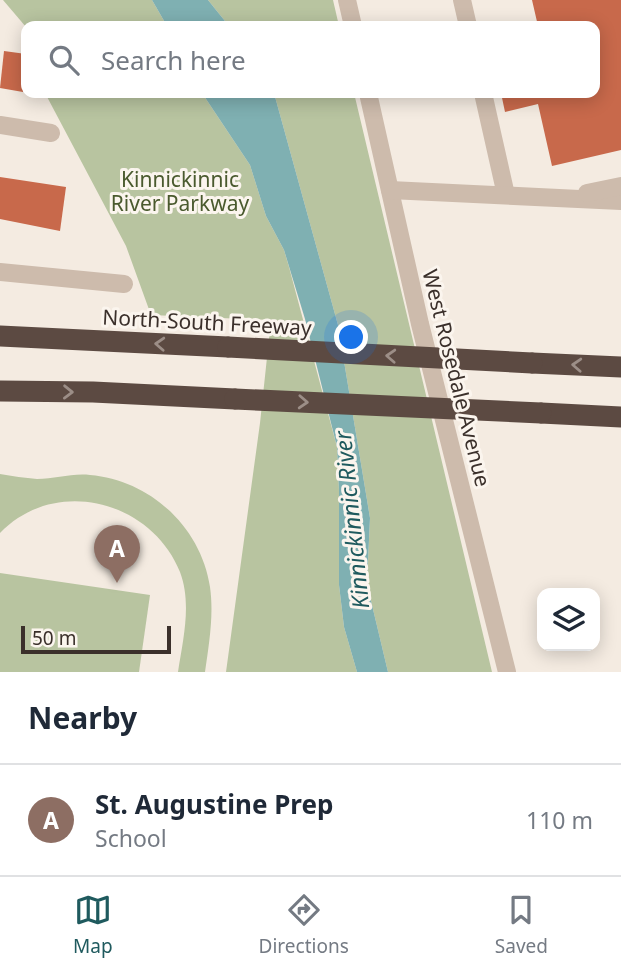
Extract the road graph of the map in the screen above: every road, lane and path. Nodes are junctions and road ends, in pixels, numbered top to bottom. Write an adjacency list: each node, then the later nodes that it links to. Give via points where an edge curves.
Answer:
1 (347, 0): 3 (street)
2 (462, 0): 4 (street)
3 (352, 21)
4 (467, 21)
5 (369, 98): 10 (street, West Rosedale Avenue)
6 (484, 98): 11 (street)
7 (0, 125): 8 (street)
8 (51, 133)
9 (621, 186): 12 (street)
10 (390, 190): 11 (street); 20 (street, West Rosedale Avenue)
11 (506, 195): 12 (street)
12 (562, 198): 13 (street)
13 (621, 201)
14 (0, 272): 15 (street)
15 (124, 284)
16 (0, 336): 17 (highway, North-South Freeway, one-way to 16, bridge)
17 (621, 367)
18 (0, 391): 19 (highway, one-way to 19, bridge)
19 (621, 417)
20 (507, 672)

